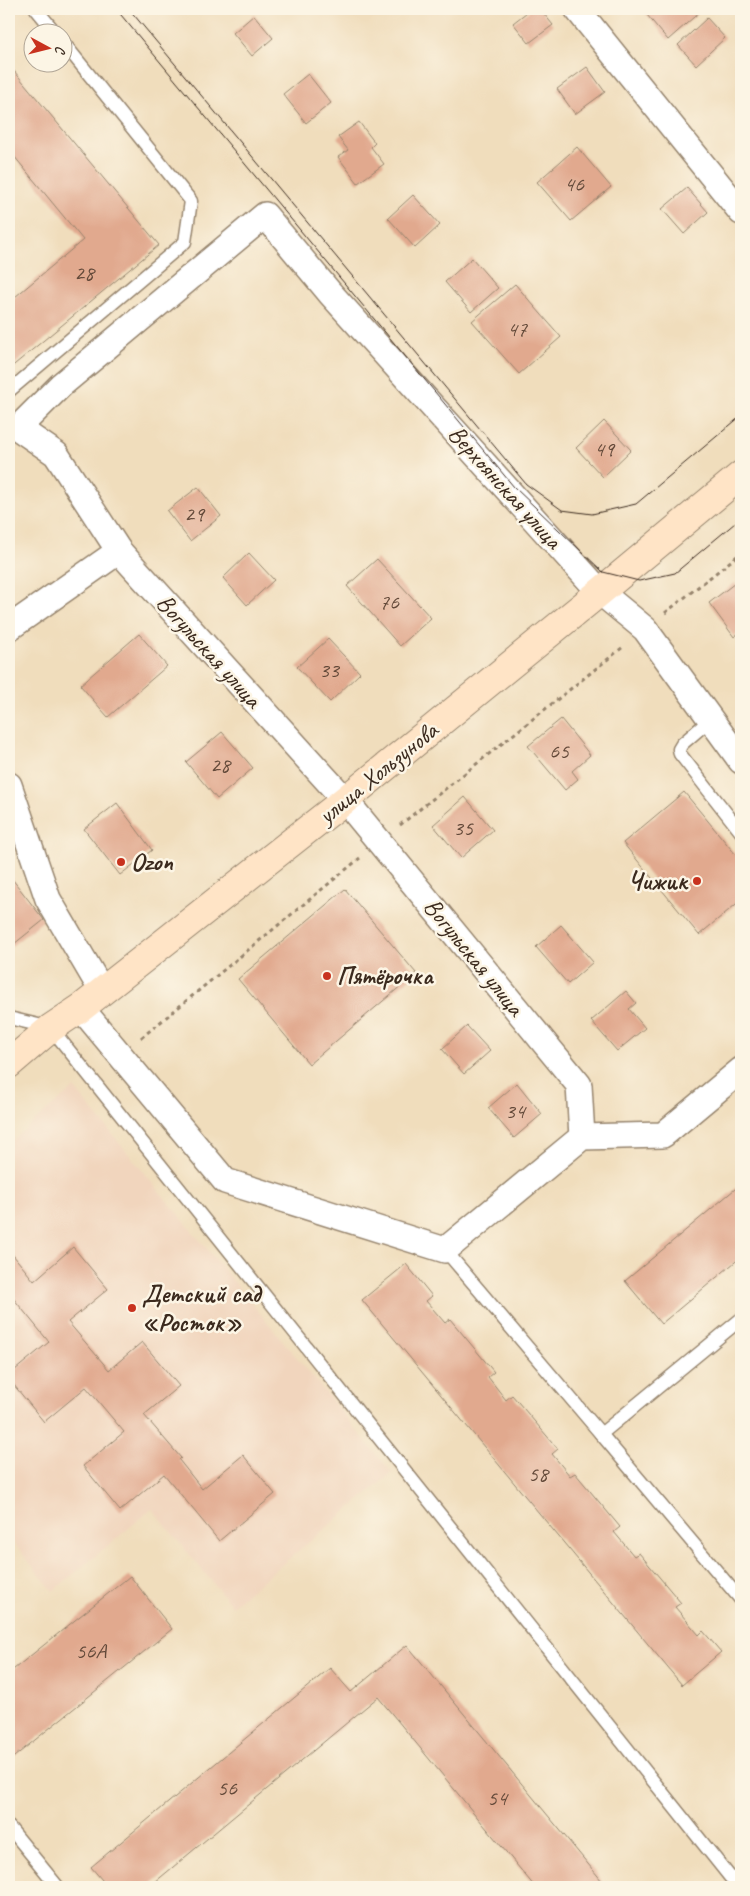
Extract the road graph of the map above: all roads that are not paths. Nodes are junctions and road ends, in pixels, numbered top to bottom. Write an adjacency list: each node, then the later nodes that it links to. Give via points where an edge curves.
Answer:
1 (36, 9): 3 (lane)
2 (577, 9): 5 (street)
3 (47, 22)
4 (72, 54): 7 (lane, via 191,201 185,242)
5 (741, 212)
6 (265, 215): 8 (street, Вогульская улица, via 61,385); 11 (street, Верхоянская улица, via 330,294)
7 (9, 392)
8 (14, 432): 10 (street, Вогульская улица, via 56,454)
9 (741, 476): 11 (street, улица Хользунова)
10 (119, 551): 12 (street); 16 (street, Вогульская улица)
11 (600, 592): 13 (street, Верхоянская улица, via 645,629); 16 (street, улица Хользунова)
12 (9, 628)
13 (711, 719): 14 (street, Верхоянская улица); 17 (lane, via 682,744 680,754)
14 (741, 762)
15 (9, 785): 18 (street, via 48,899)
16 (345, 800): 18 (street, улица Хользунова); 23 (street, Вогульская улица, via 579,1085)
17 (741, 832)
18 (92, 999): 20 (street, улица Хользунова); 24 (street, via 120,1054 225,1181)
19 (9, 1018): 20 (lane)
20 (51, 1028): 21 (street, улица Хользунова); 30 (lane)
21 (9, 1064)
22 (741, 1070): 23 (street, via 663,1135)
23 (582, 1138): 24 (street)
24 (445, 1250): 26 (lane)
25 (741, 1319): 26 (lane)
26 (601, 1434): 27 (lane)
27 (741, 1600)
28 (9, 1827): 29 (lane)
29 (58, 1887)
30 (738, 1887)

